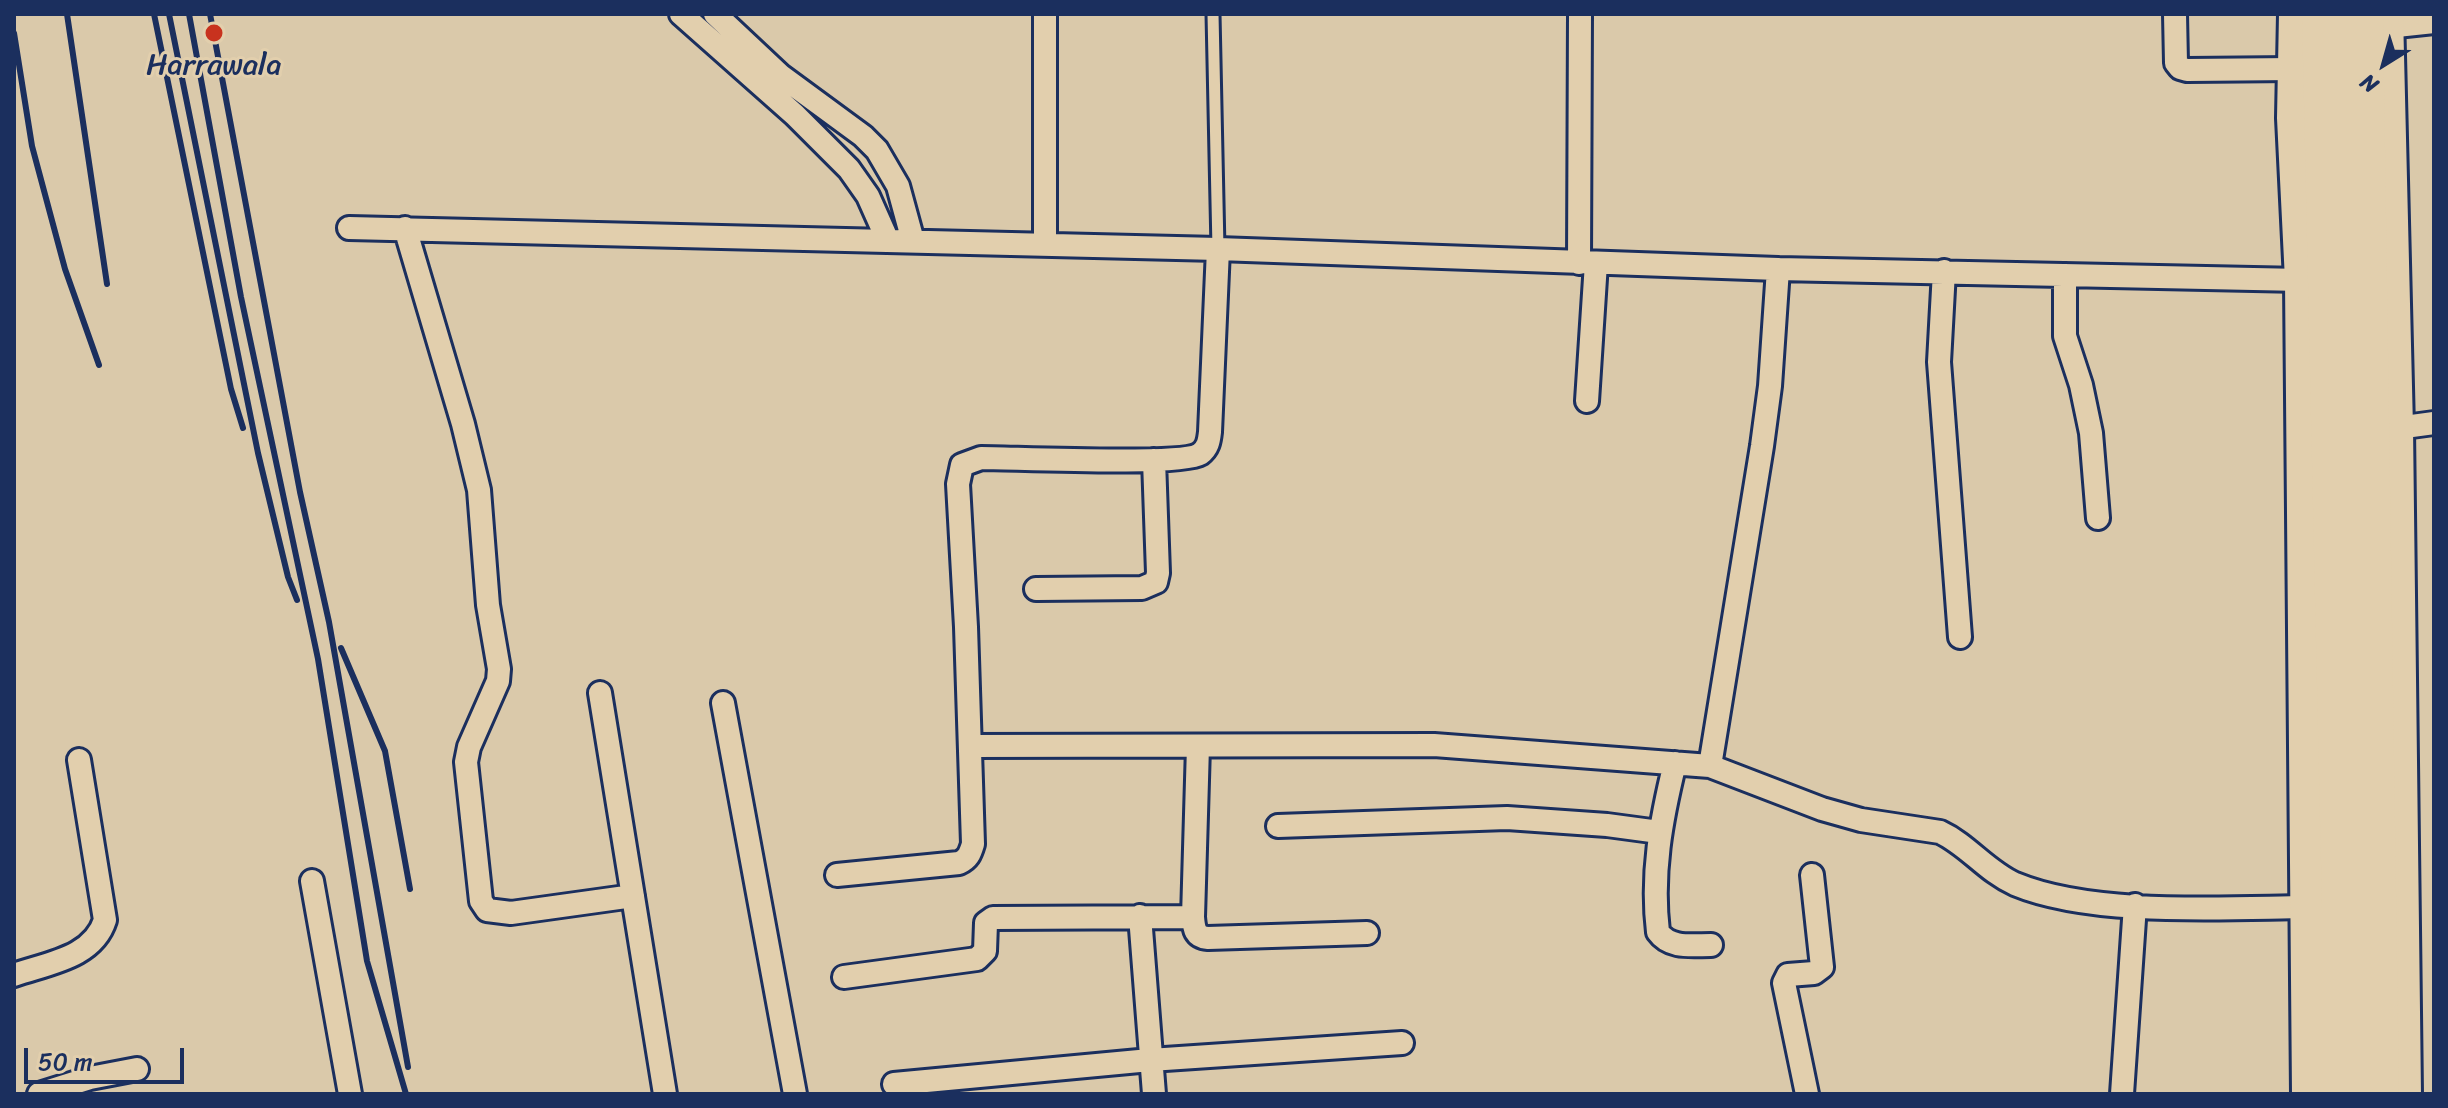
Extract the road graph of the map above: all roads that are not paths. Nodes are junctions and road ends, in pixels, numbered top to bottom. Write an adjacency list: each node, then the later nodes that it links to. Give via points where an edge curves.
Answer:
1 (681, 14): 14 (street, via 849,169)
2 (715, 14): 15 (street, via 780,75 877,150 898,186)
3 (1045, 14): 16 (street)
4 (1213, 14): 17 (lane)
5 (1580, 14): 18 (street)
6 (2175, 14): 11 (street, via 2180,68)
7 (2295, 14): 11 (street)
8 (2323, 14): 64 (highway)
9 (2379, 18): 10 (street); 25 (street); 65 (highway, via 2366,430)
10 (2434, 22)
11 (2294, 69): 22 (street)
12 (349, 228): 13 (street)
13 (405, 228): 14 (street); 42 (street, via 479,490 499,669 466,762 481,901 487,910 511,913)
14 (888, 241): 15 (street)
15 (913, 241): 16 (street)
16 (1045, 245): 17 (street)
17 (1218, 249): 18 (street); 26 (street, via 1208,446 1191,457)
18 (1588, 263): 19 (street); 23 (street)
19 (1778, 269): 20 (street); 36 (street, via 1762,446)
20 (1944, 271): 21 (street); 29 (street, via 1939,362)
21 (2065, 275): 22 (street); 27 (street, via 2065,336 2091,433)
22 (2301, 280): 44 (street)
23 (1587, 401)
24 (2434, 423): 25 (street)
25 (2397, 428): 66 (street)
26 (1154, 460): 28 (street, via 1156,582 1142,588); 32 (street, via 981,458 962,465 958,484)
27 (2098, 518)
28 (1036, 589)
29 (1960, 637)
30 (600, 693): 42 (street)
31 (723, 703): 59 (street)
32 (970, 746): 33 (street); 39 (street, via 973,844 967,859)
33 (1198, 746): 35 (street, via 1434,745); 46 (street)
34 (79, 760): 49 (street, via 105,920 100,935 82,951)
35 (1675, 763): 36 (street); 38 (street)
36 (1710, 766): 43 (street, via 1822,809 1940,832 1993,873 2029,889)
37 (1278, 826): 38 (street, via 1494,818)
38 (1659, 832): 48 (street, via 1654,873 1658,932 1673,944)
39 (837, 875)
40 (1812, 875): 61 (street, via 1822,967 1814,973 1788,975 1784,983)
41 (312, 881): 57 (street)
42 (633, 896): 58 (street)
43 (2135, 905): 44 (street); 62 (street)
44 (2306, 907): 63 (street)
45 (1140, 916): 46 (street); 50 (street, via 993,918 986,923 985,951 977,959); 52 (street)
46 (1193, 917): 47 (street, via 1196,933 1208,938)
47 (1367, 933)
48 (1711, 945)
49 (14, 975)
50 (844, 977)
51 (1402, 1043): 52 (street)
52 (1150, 1060): 55 (street); 60 (street)
53 (137, 1069): 56 (street)
54 (894, 1084): 55 (street)
55 (924, 1088)
56 (39, 1094)
57 (350, 1094)
58 (665, 1094)
59 (795, 1094)
60 (1154, 1094)
61 (1807, 1094)
62 (2122, 1094)
63 (2308, 1094)
64 (2343, 1094)
65 (2378, 1094)
66 (2405, 1094)

